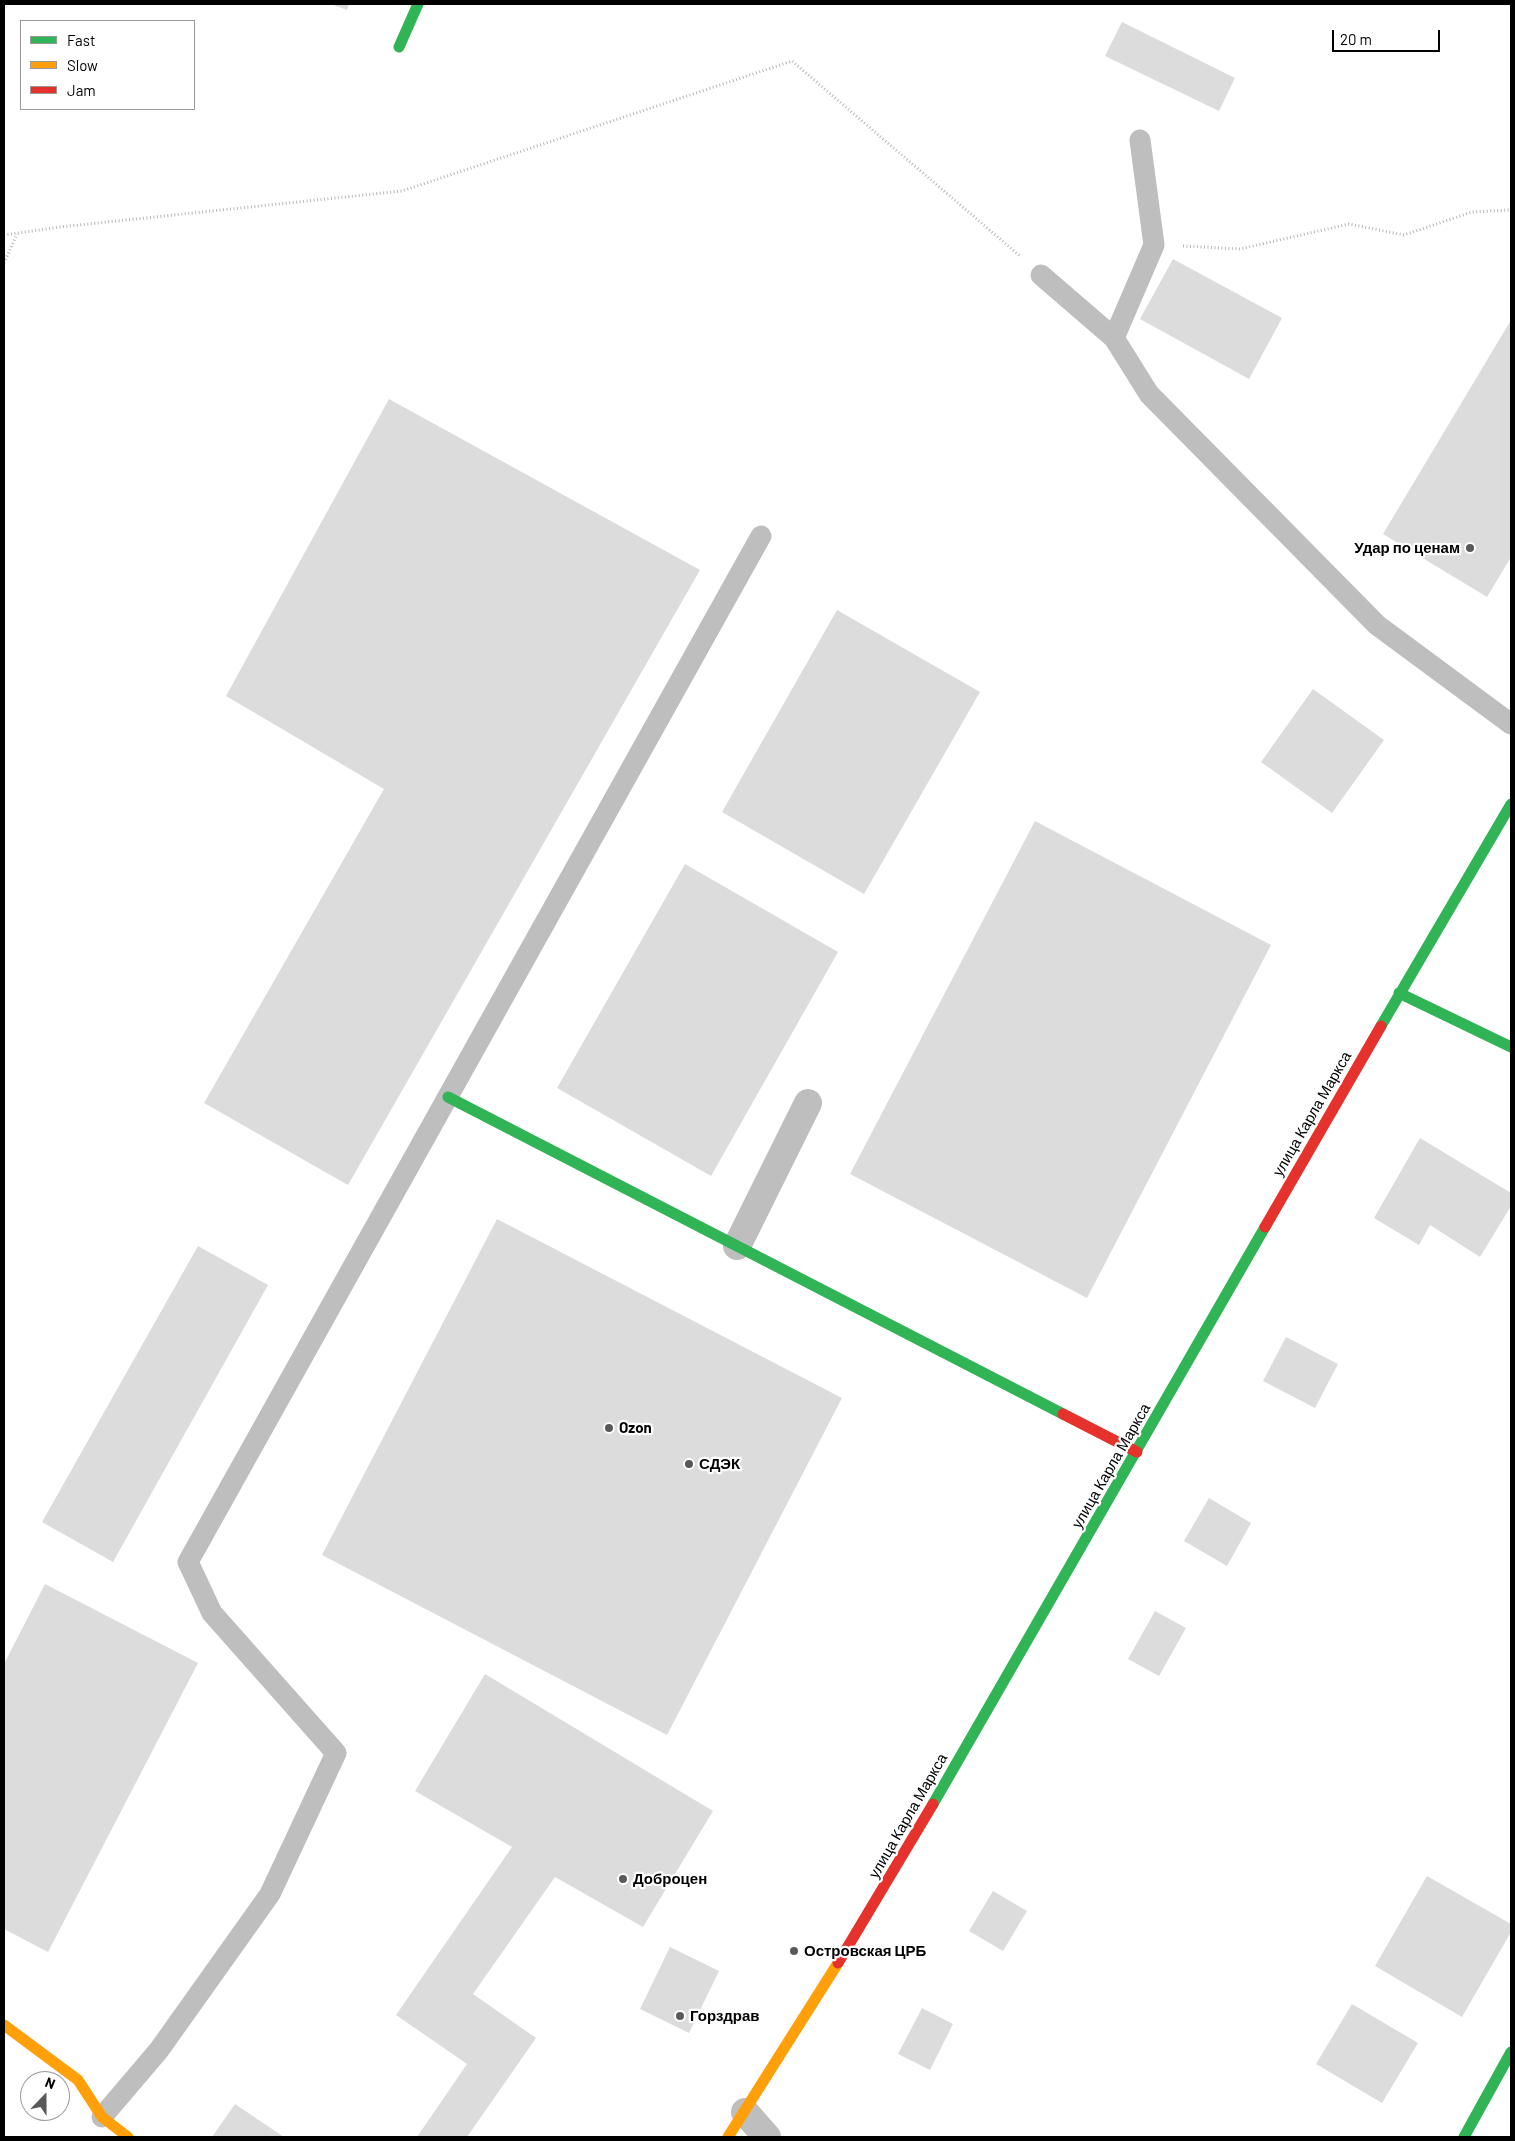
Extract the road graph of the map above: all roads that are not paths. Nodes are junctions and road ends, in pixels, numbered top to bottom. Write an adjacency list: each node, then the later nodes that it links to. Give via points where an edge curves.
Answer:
1 (418, 4): 2 (main road)
2 (399, 47)
3 (1140, 140): 5 (lane, via 1154,245)
4 (1041, 275): 5 (lane)
5 (1114, 338): 7 (lane, via 1149,394 1377,624)
6 (761, 536): 11 (lane)
7 (1511, 724)
8 (1511, 804): 9 (main road, улица Карла Маркса)
9 (1399, 993): 10 (main road); 14 (main road, улица Карла Маркса)
10 (1511, 1047)
11 (448, 1097): 13 (main road); 18 (lane, via 188,1562 212,1613 336,1753 270,1894 159,2050)
12 (808, 1103): 13 (street)
13 (737, 1246): 14 (main road)
14 (1137, 1452): 17 (main road, улица Карла Маркса, via 860,1929)
15 (4, 2025): 18 (main road, via 78,2080)
16 (1511, 2052): 22 (main road)
17 (745, 2112): 20 (main road, улица Карла Маркса); 21 (street)
18 (102, 2117): 19 (main road)
19 (128, 2137)
20 (728, 2137)
21 (767, 2137)
22 (1464, 2137)

